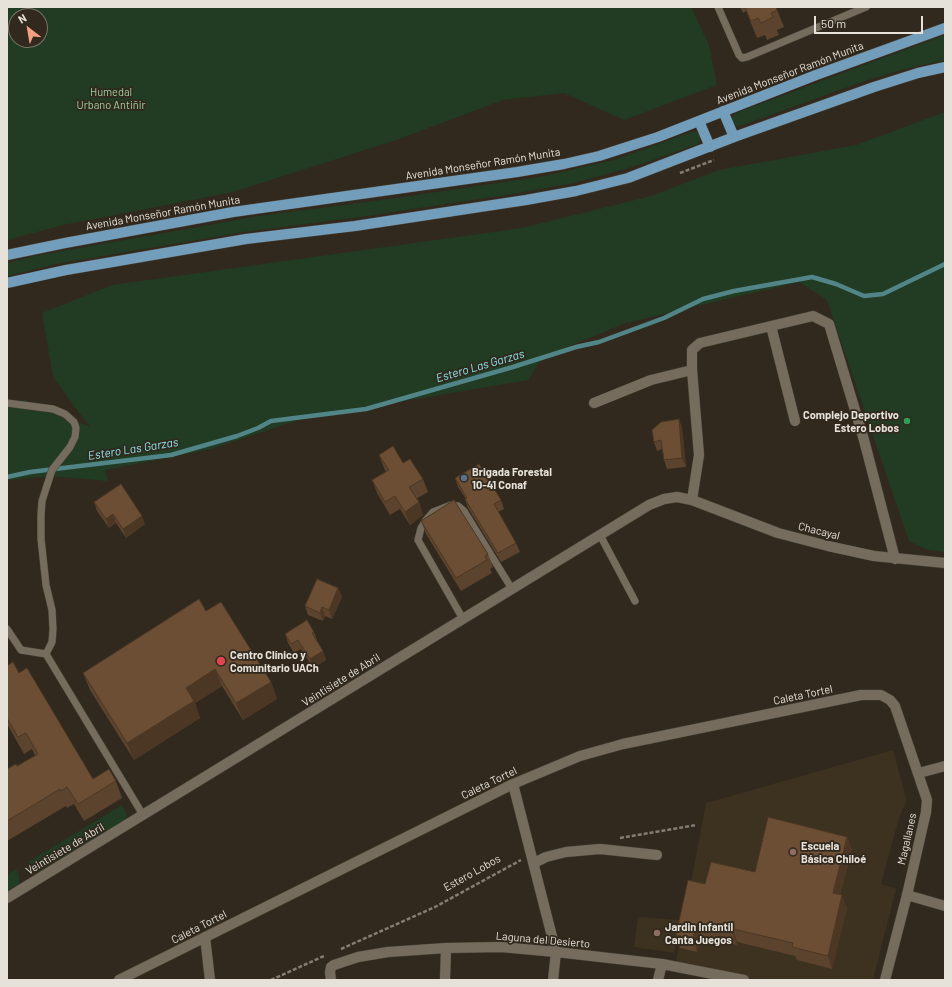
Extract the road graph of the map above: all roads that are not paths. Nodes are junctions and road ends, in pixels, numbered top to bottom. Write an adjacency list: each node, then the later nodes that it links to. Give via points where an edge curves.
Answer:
1 (718, 7): 2 (lane, via 742,58)
2 (866, 7)
3 (945, 28): 5 (main road, Avenida Monseñor Ramón Munita, via 816,74)
4 (945, 67): 7 (main road, via 874,87)
5 (723, 111): 6 (main road, Avenida Monseñor Ramón Munita); 7 (main road)
6 (699, 121): 8 (main road); 9 (main road, Avenida Monseñor Ramón Munita, via 634,145 564,164 233,212)
7 (734, 137): 8 (main road)
8 (710, 147): 10 (main road, via 628,178 568,192 370,223 246,239 66,270)
9 (7, 255)
10 (7, 283)
11 (771, 326): 12 (street, via 700,343 692,350); 15 (street); 18 (street, via 813,316 829,324)
12 (692, 370): 14 (street, via 651,380); 16 (street, via 699,455)
13 (7, 403): 24 (lane, via 53,409 74,422 76,428 70,447 52,470 42,501 41,539 53,629 52,642)
14 (594, 403)
15 (795, 421)
16 (692, 500): 17 (street, Veintisiete de Abril, via 677,497 664,499); 18 (street, Chacayal, via 778,533 874,556)
17 (600, 534): 20 (street, Veintisiete de Abril); 21 (lane)
18 (896, 558): 19 (street, Chacayal)
19 (945, 563)
20 (512, 589): 22 (street, Veintisiete de Abril); 22 (lane, via 464,511 458,506 451,505 434,512 421,528 418,540)
21 (635, 601)
22 (463, 619): 29 (street, Veintisiete de Abril)
23 (7, 629): 24 (lane, via 21,650)
24 (46, 654): 29 (lane)
25 (895, 706): 27 (street, Magallanes); 28 (street, Caleta Tortel, via 881,695 853,697 623,744 580,756)
26 (945, 766): 27 (street)
27 (919, 773): 32 (street, Magallanes, via 927,800 926,812)
28 (513, 784): 31 (street); 35 (street, Caleta Tortel)
29 (143, 816): 33 (street, Veintisiete de Abril)
30 (657, 855): 31 (street, via 600,849 566,852)
31 (533, 860): 37 (street)
32 (907, 895): 34 (street); 46 (street, Magallanes)
33 (7, 898)
34 (945, 906)
35 (205, 937): 39 (street, Caleta Tortel); 40 (street)
36 (446, 948): 37 (street, Laguna del Desierto, via 501,947); 41 (street, Laguna del Desierto, via 358,957 331,967); 42 (street)
37 (556, 952): 38 (street, Laguna del Desierto); 43 (street)
38 (662, 964): 44 (street); 45 (street, Laguna del Desierto)
39 (119, 980)
40 (210, 980)
41 (331, 980)
42 (445, 980)
43 (553, 980)
44 (658, 980)
45 (744, 980)
46 (886, 980)

